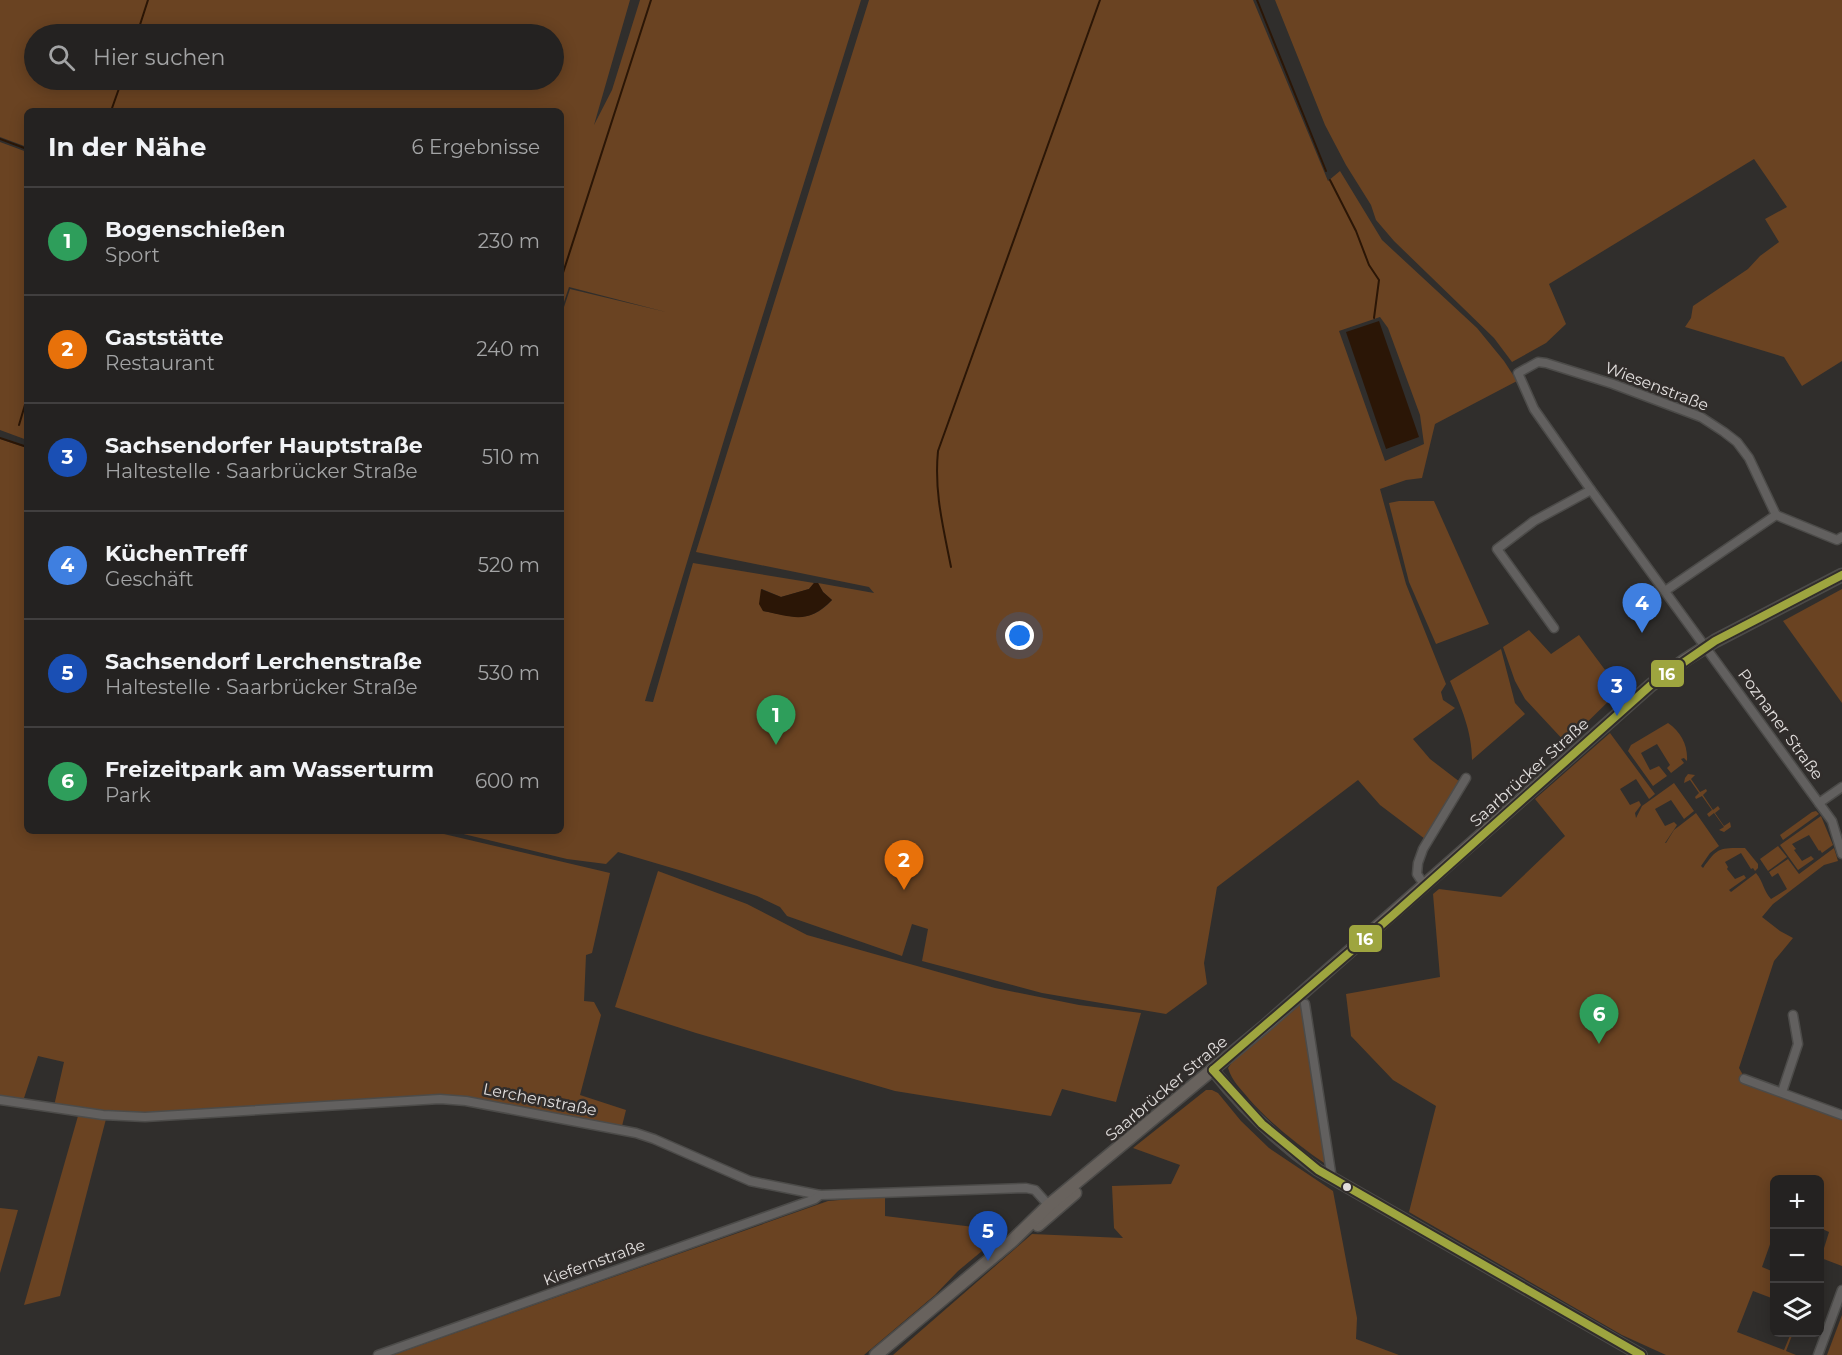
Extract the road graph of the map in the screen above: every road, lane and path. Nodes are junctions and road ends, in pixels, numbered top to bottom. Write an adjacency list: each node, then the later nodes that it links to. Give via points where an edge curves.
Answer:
1 (1518, 373): 2 (street, Poznaner Straße, via 1534,409); 3 (street, Wiesenstraße, via 1538,362 1546,363 1701,417 1737,442 1749,458)
2 (1591, 490): 6 (street, Poznaner Straße); 7 (street, via 1534,521 1497,549)
3 (1776, 515): 4 (street, via 1837,540); 6 (street)
4 (1842, 537)
5 (1842, 575): 8 (main road, Saarbrücker Straße)
6 (1665, 591): 8 (street, Poznaner Straße)
7 (1554, 628)
8 (1706, 647): 11 (street, Poznaner Straße); 13 (main road, Saarbrücker Straße, via 1651,686)
9 (1466, 778): 13 (street, Saarbrücker Straße, via 1420,856 1417,874)
10 (1842, 786): 11 (street)
11 (1820, 803): 12 (street, Poznaner Straße, via 1832,821)
12 (1842, 854)
13 (1425, 886): 16 (main road, Saarbrücker Straße)
14 (1305, 1004): 21 (street)
15 (1792, 1015): 18 (street, via 1798,1044)
16 (1213, 1070): 21 (main road, via 1262,1125); 23 (main road, Saarbrücker Straße, via 1090,1172 1078,1190)
17 (1744, 1079): 18 (street)
18 (1782, 1092): 20 (street)
19 (0, 1101): 22 (street, Lerchenstraße, via 145,1117 440,1099 466,1101 636,1133 750,1181)
20 (1842, 1115)
21 (1332, 1179): 27 (main road)
22 (820, 1195): 23 (street, Lerchenstraße, via 1026,1188 1035,1190); 25 (street, Kiefernstraße)
23 (1052, 1208): 26 (main road, Saarbrücker Straße, via 1029,1232 1012,1241)
24 (1842, 1290): 28 (street)
25 (378, 1355)
26 (876, 1355)
27 (1641, 1355)
28 (1818, 1355)

